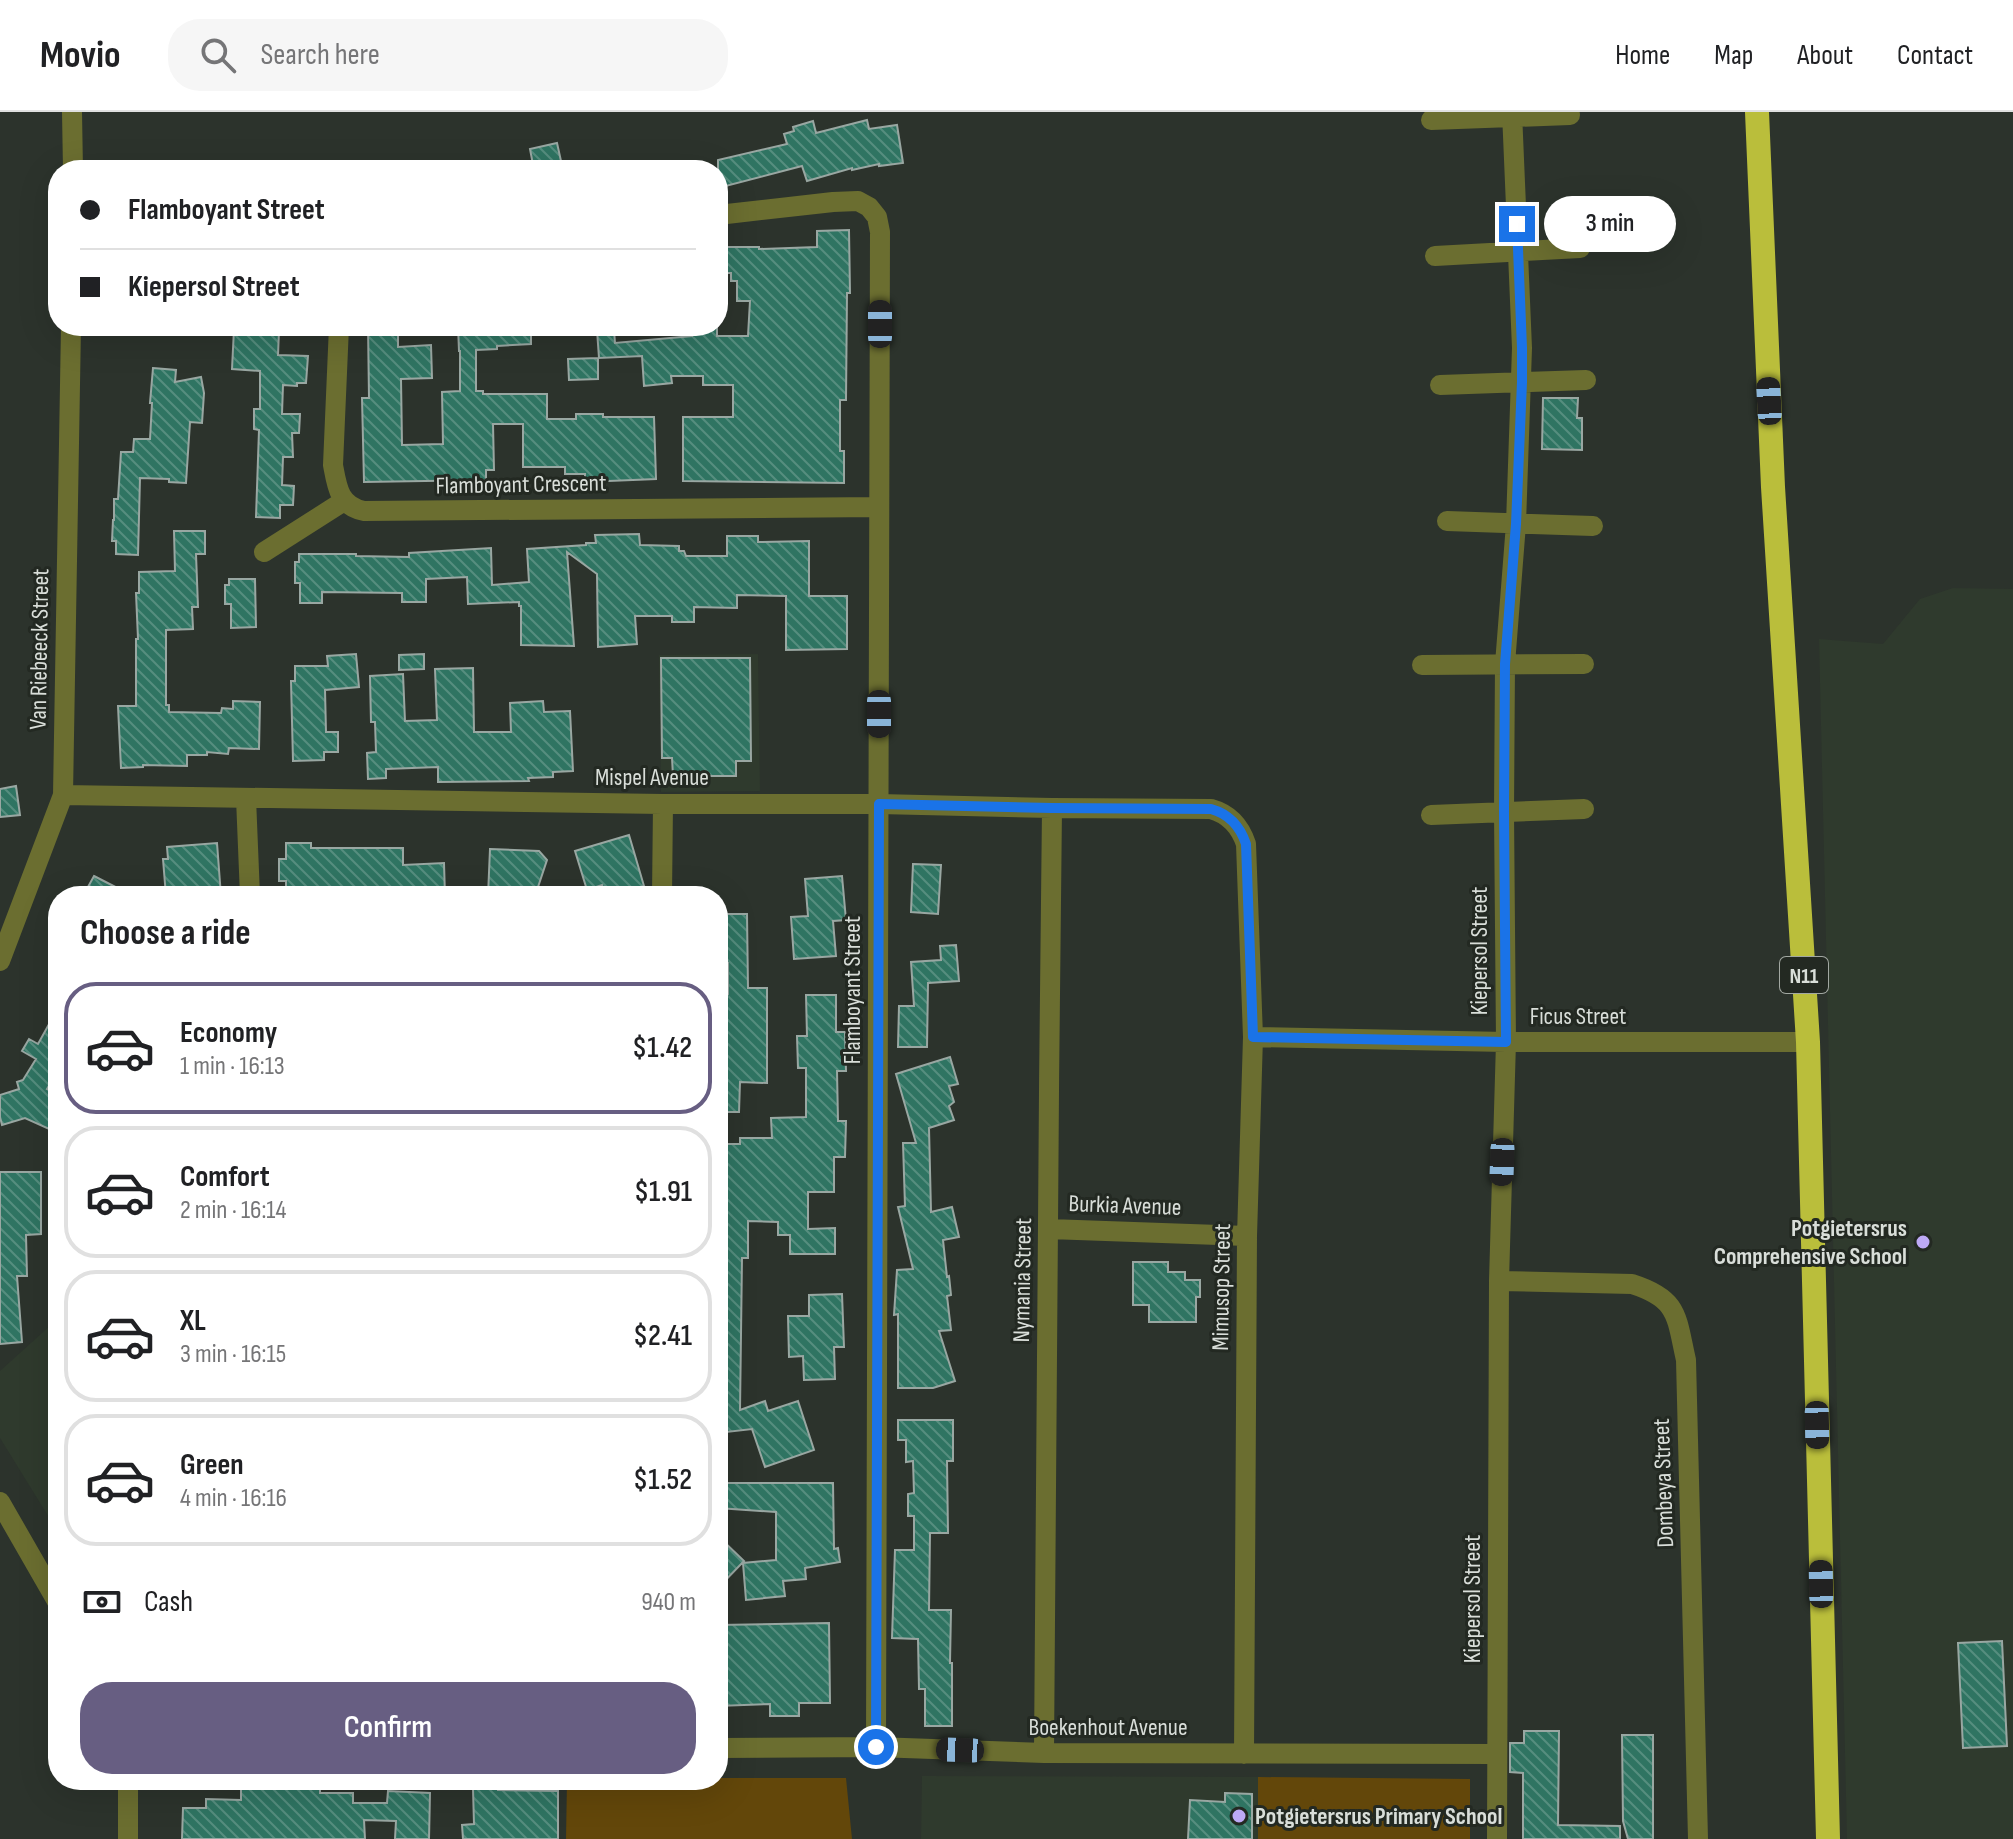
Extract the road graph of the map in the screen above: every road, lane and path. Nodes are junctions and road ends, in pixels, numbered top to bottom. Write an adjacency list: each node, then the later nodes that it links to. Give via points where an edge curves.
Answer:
1 (72, 112): 6 (street)
2 (1757, 112): 39 (highway, N11, via 1773,487)
3 (1512, 114): 4 (street); 5 (street); 9 (street, Kiepersol Street)
4 (1570, 115)
5 (1431, 120)
6 (73, 160)
7 (728, 214): 17 (street, Flamboyant Street, via 858,201 877,217)
8 (1580, 248): 9 (street)
9 (1518, 251): 10 (street); 14 (street, Kiepersol Street)
10 (1435, 256)
11 (71, 336): 25 (street, Van Riebeeck Street)
12 (339, 336): 16 (street, via 333,465)
13 (1586, 380): 14 (street)
14 (1522, 382): 15 (street); 19 (street, Kiepersol Street)
15 (1440, 385)
16 (344, 501): 17 (street, Flamboyant Crescent, via 364,511); 21 (street)
17 (879, 507): 28 (street, Flamboyant Street)
18 (1447, 521): 19 (street)
19 (1516, 524): 20 (street); 22 (street, Kiepersol Street)
20 (1593, 526)
21 (264, 552)
22 (1505, 664): 23 (street); 24 (street); 31 (street, Kiepersol Street)
23 (1584, 664)
24 (1422, 665)
25 (63, 795): 26 (street, Mispel Avenue); 36 (street, Van Riebeeck Street)
26 (246, 798): 27 (street, Mispel Avenue); 34 (street)
27 (663, 804): 28 (street, Mispel Avenue); 35 (street)
28 (879, 804): 29 (street, Mispel Avenue); 45 (street, Flamboyant Street)
29 (1052, 808): 33 (street, Mispel Avenue, via 1211,809); 40 (street, Nymania Street)
30 (1584, 809): 31 (street)
31 (1504, 812): 32 (street); 38 (street, Kiepersol Street)
32 (1431, 815)
33 (1235, 823): 37 (street, Mimusop Street, via 1246,844)
34 (250, 886)
35 (662, 886)
36 (0, 961)
37 (1253, 1037): 38 (street, Ficus Street); 41 (street, Mimusop Street)
38 (1506, 1042): 39 (street, Ficus Street); 42 (street, Kiepersol Street)
39 (1808, 1042): 54 (highway, N11)
40 (1049, 1229): 41 (street, Burkia Avenue); 47 (street, Nymania Street)
41 (1247, 1236): 48 (street, Mimusop Street)
42 (1499, 1281): 49 (street, Kiepersol Street); 53 (street, Dombeya Street, via 1632,1284 1663,1297 1673,1308 1686,1360)
43 (0, 1502): 44 (street)
44 (48, 1586)
45 (876, 1747): 46 (street, Boekenhout Avenue); 47 (street, Boekenhout Avenue)
46 (728, 1748)
47 (1044, 1753): 48 (street, Boekenhout Avenue)
48 (1244, 1754): 49 (street, Boekenhout Avenue)
49 (1497, 1754): 52 (street, Kiepersol Street)
50 (128, 1790): 51 (street)
51 (128, 1839)
52 (1497, 1839)
53 (1698, 1839)
54 (1828, 1839)

